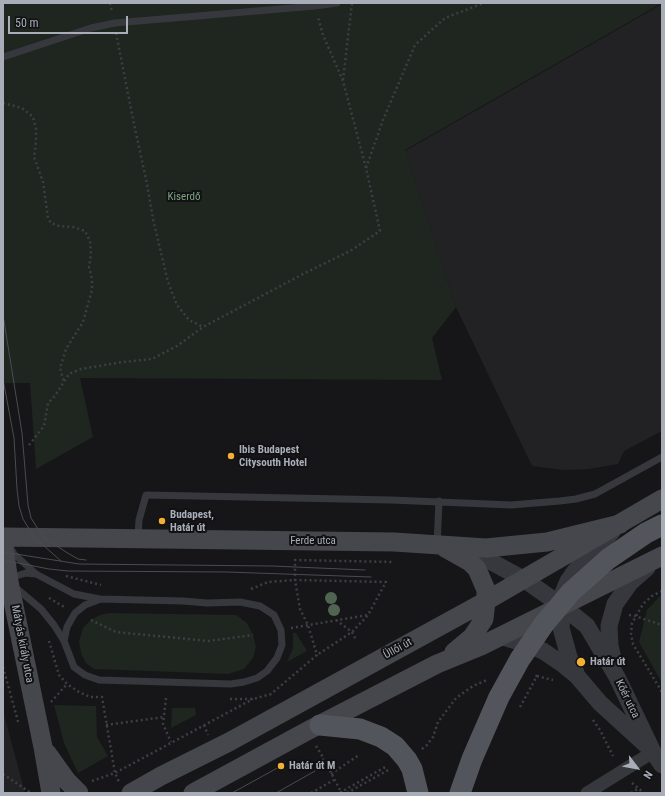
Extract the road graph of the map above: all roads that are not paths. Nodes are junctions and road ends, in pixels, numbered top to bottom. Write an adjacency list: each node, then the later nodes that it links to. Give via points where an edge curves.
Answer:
1 (336, 3): 2 (lane, via 115,22)
2 (3, 58)
3 (662, 457): 5 (lane, via 595,494 576,499 511,504)
4 (662, 499): 7 (main road, Üllői út)
5 (439, 501): 10 (lane, via 146,495 139,520); 11 (lane)
6 (662, 518): 19 (street, via 632,537 600,570)
7 (620, 524): 12 (main road, Ferde utca, via 535,544); 16 (main road, Üllői út); 19 (street, via 568,581 563,593)
8 (662, 525): 33 (main road, via 608,559 571,592 544,624 520,659 499,697)
9 (3, 538): 10 (main road, Ferde utca); 14 (lane, via 14,554); 15 (main road, Mátyás király utca)
10 (138, 539): 11 (main road, Ferde utca, via 394,542)
11 (437, 545): 12 (main road, Ferde utca); 18 (main road, via 477,568 486,590)
12 (464, 547): 16 (street)
13 (659, 558): 19 (main road); 24 (street, via 630,583 615,604 609,626)
14 (36, 574): 15 (lane, via 26,573); 17 (lane, via 74,594)
15 (6, 580): 21 (lane, via 41,609); 26 (main road, Mátyás király utca)
16 (525, 580): 18 (main road, Üllői út); 19 (street)
17 (100, 599): 21 (lane, via 85,604 75,613 67,627); 21 (lane, via 240,602 260,606 274,615 281,630 282,644 277,658 267,671 257,678 231,684 99,680 85,675 74,667)
18 (486, 601): 22 (main road, via 484,619 472,637); 30 (main road, Üllői út, via 236,739)
19 (571, 606): 20 (main road); 23 (street, via 561,628); 24 (street, Kőér utca, via 587,626)
20 (500, 636): 22 (main road); 23 (street, via 543,652)
21 (64, 641)
22 (437, 664): 25 (main road)
23 (577, 676): 27 (street, Kőér utca, via 600,703)
24 (616, 677): 27 (street, Kőér utca)
25 (320, 724): 31 (main road); 32 (main road, via 360,729 395,746 407,760)
26 (42, 747): 28 (main road, via 67,781); 29 (main road, Mátyás király utca)
27 (657, 759): 34 (street)
28 (85, 788)
29 (50, 793)
30 (131, 793)
31 (193, 793)
32 (418, 793)
33 (460, 793)
34 (587, 793)

